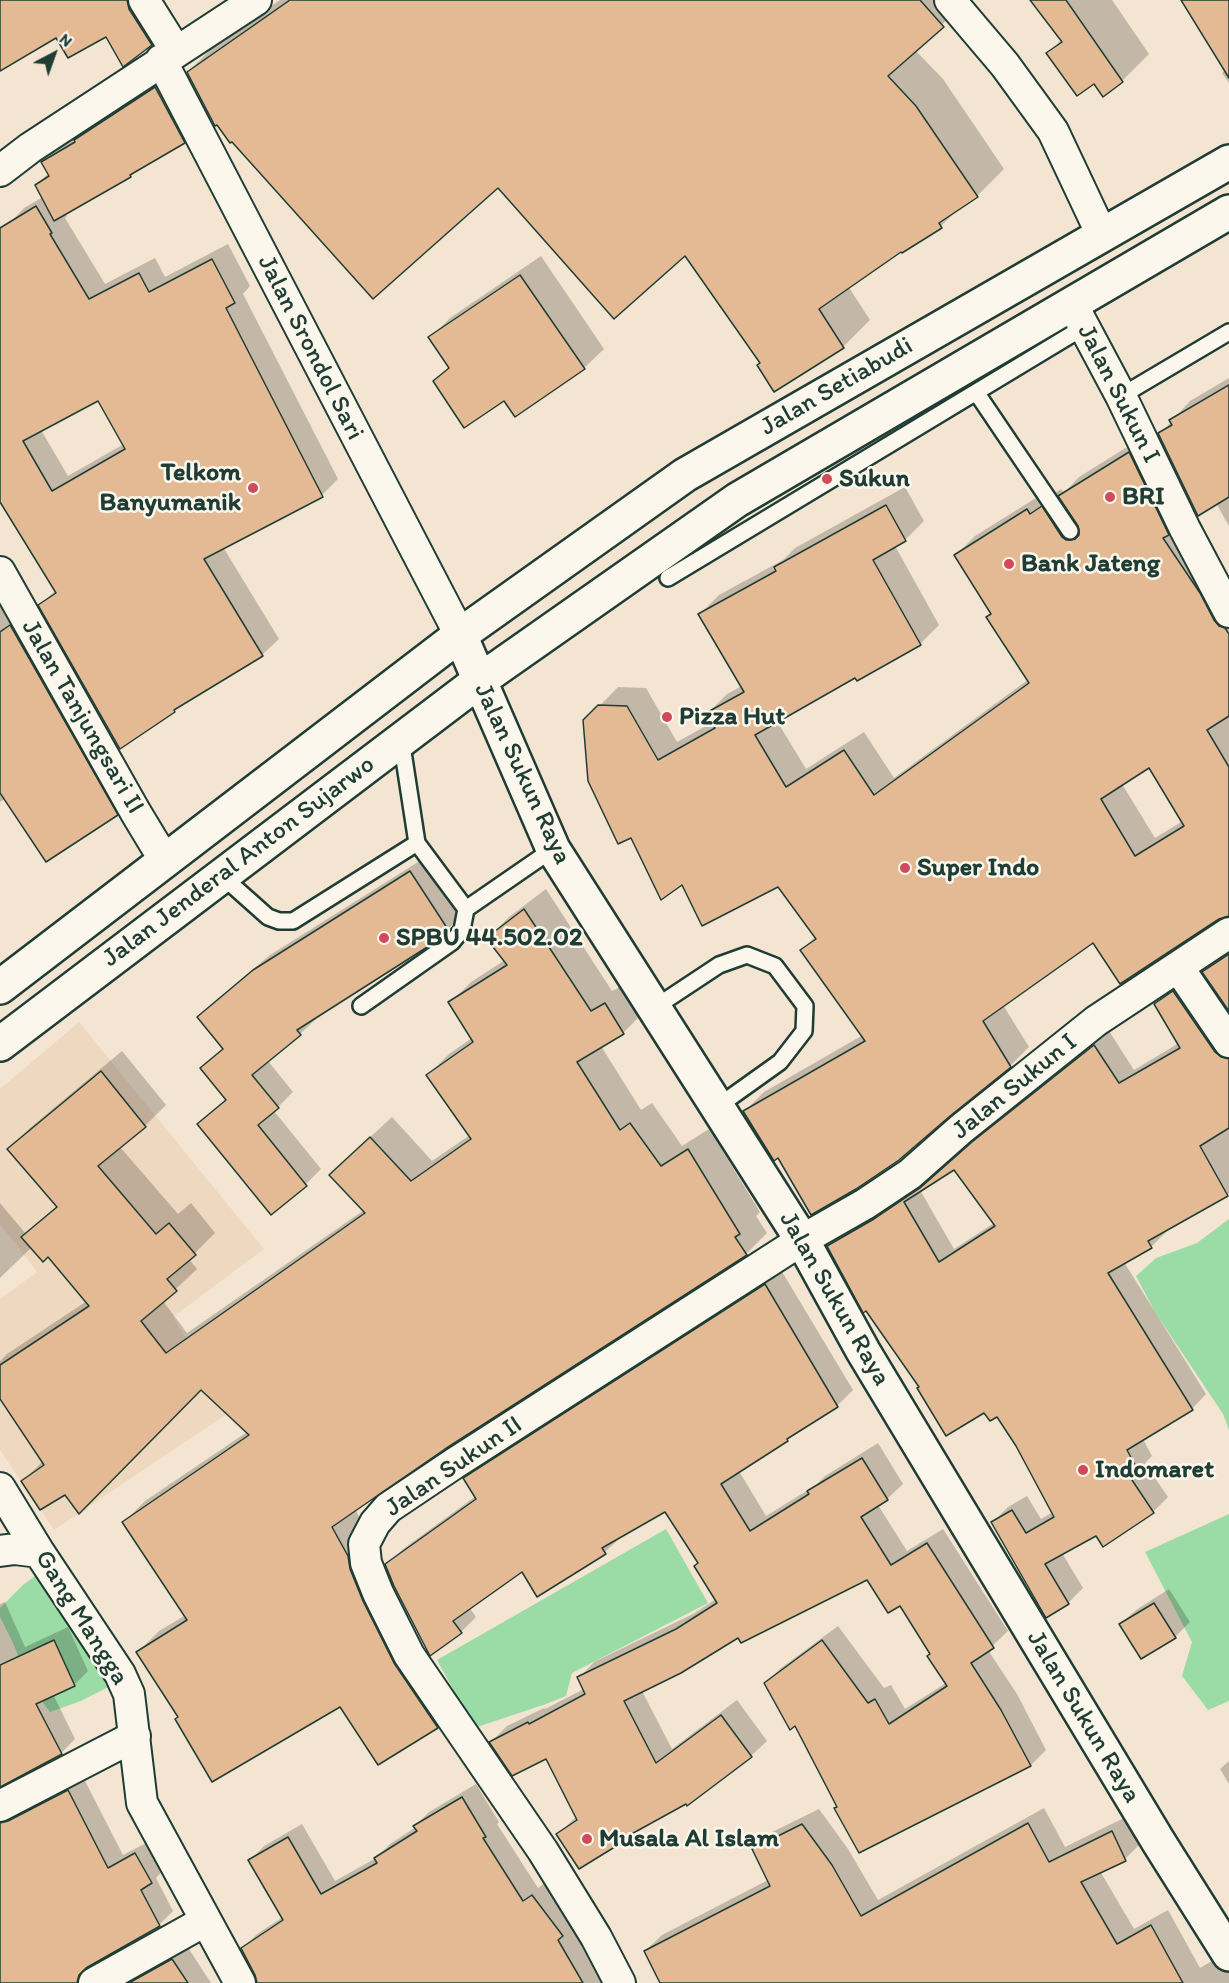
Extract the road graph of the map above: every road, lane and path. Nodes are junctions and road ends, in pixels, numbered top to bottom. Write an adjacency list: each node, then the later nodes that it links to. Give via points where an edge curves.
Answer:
1 (144, 0): 4 (street, Jalan Srondol Sari)
2 (255, 0): 4 (street)
3 (950, 0): 8 (street, via 1005,64 1053,131)
4 (169, 56): 6 (street); 17 (street, Jalan Srondol Sari)
5 (1229, 162): 8 (main road, Jalan Setiabudi)
6 (0, 171)
7 (1229, 212): 9 (main road, Jalan Setiabudi)
8 (1102, 235): 17 (main road, Jalan Setiabudi, via 685,475)
9 (1078, 315): 11 (lane); 12 (street, Jalan Sukun I); 18 (main road, Jalan Setiabudi, via 736,500)
10 (1229, 332): 12 (lane)
11 (976, 392): 13 (lane); 15 (lane)
12 (1121, 396): 16 (street, Jalan Sukun I)
13 (1070, 531)
14 (0, 572): 22 (street, Jalan Tanjungsari II)
15 (668, 578)
16 (1229, 612)
17 (459, 635): 18 (main road, Jalan Sukun Raya); 22 (main road, Jalan Jenderal Anton Sujarwo)
18 (479, 681): 19 (main road, Jalan Jenderal Anton Sujarwo); 21 (main road, Jalan Sukun Raya)
19 (401, 739): 20 (lane); 23 (main road, Jalan Jenderal Anton Sujarwo)
20 (417, 843): 23 (lane, via 292,921 268,917); 24 (lane)
21 (553, 849): 24 (lane); 29 (main road, Jalan Sukun Raya)
22 (165, 861): 27 (main road, Jalan Jenderal Anton Sujarwo)
23 (222, 876): 31 (main road, Jalan Jenderal Anton Sujarwo)
24 (466, 909): 28 (lane, via 462,930 452,942)
25 (1229, 933): 26 (street, Jalan Sukun I)
26 (1178, 967): 30 (street); 33 (street, Jalan Sukun I, via 1096,1021 910,1174)
27 (0, 987)
28 (361, 1006)
29 (654, 1008): 32 (main road, Jalan Sukun Raya); 32 (lane, via 719,965 747,955 775,966 805,1006 804,1031 780,1062)
30 (1229, 1042)
31 (0, 1044)
32 (717, 1107): 33 (main road, Jalan Sukun Raya)
33 (802, 1240): 40 (main road, Jalan Sukun Raya, via 863,1351); 43 (street, Jalan Sukun II, via 388,1508 364,1544 366,1563 378,1593 409,1656 543,1851)
34 (0, 1488): 36 (street, Gang Mangga)
35 (0, 1551): 36 (street)
36 (39, 1552): 37 (street, Gang Mangga, via 120,1674 129,1694)
37 (135, 1736): 38 (street); 39 (street, Gang Mangga, via 142,1803)
38 (0, 1806)
39 (206, 1921): 41 (street); 42 (street, Gang Mangga)
40 (1229, 1954)
41 (94, 1983)
42 (240, 1983)
43 (620, 1983)

